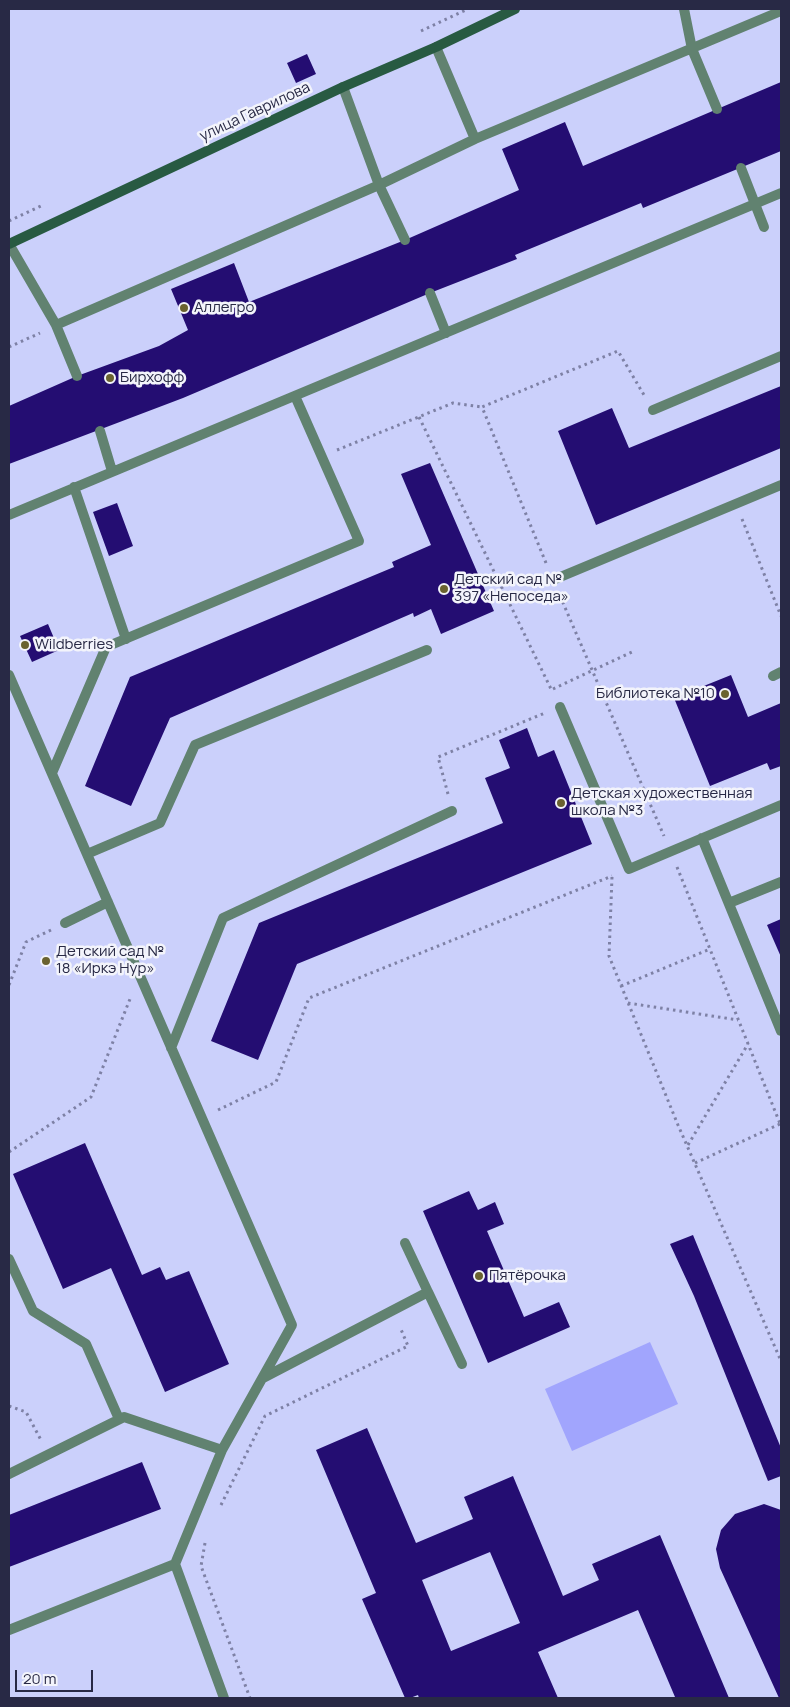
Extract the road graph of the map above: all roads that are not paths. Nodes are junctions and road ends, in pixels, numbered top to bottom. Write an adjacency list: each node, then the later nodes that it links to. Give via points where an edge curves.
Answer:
1 (515, 9): 4 (street, улица Гаврилова)
2 (684, 9): 5 (lane)
3 (781, 10): 5 (lane)
4 (436, 47): 6 (street, улица Гаврилова); 8 (lane)
5 (692, 49): 7 (lane); 8 (lane)
6 (344, 87): 10 (lane); 15 (street, улица Гаврилова)
7 (717, 109)
8 (475, 139): 10 (lane)
9 (741, 168): 12 (lane)
10 (379, 185): 14 (lane); 17 (lane)
11 (781, 193): 12 (lane)
12 (755, 204): 13 (lane); 18 (lane)
13 (764, 227)
14 (405, 240)
15 (9, 244): 17 (lane)
16 (430, 293): 18 (lane)
17 (56, 325): 20 (lane)
18 (446, 333): 21 (lane)
19 (781, 356): 22 (lane)
20 (77, 376)
21 (295, 396): 24 (lane); 29 (lane, via 359,541)
22 (653, 410)
23 (100, 431): 24 (lane)
24 (112, 472): 26 (lane)
25 (781, 485): 28 (lane)
26 (74, 488): 27 (lane); 29 (lane)
27 (9, 515)
28 (553, 580)
29 (126, 639): 33 (lane, via 106,647)
30 (428, 650): 37 (lane, via 195,745 160,823)
31 (9, 675): 33 (lane)
32 (560, 707): 36 (lane, via 629,869)
33 (52, 773): 37 (lane)
34 (781, 805): 36 (lane)
35 (452, 811): 43 (lane, via 223,918)
36 (702, 838): 40 (lane)
37 (87, 854): 39 (lane)
38 (781, 882): 40 (lane)
39 (108, 902): 41 (lane); 43 (lane)
40 (729, 903): 42 (lane)
41 (65, 923)
42 (781, 1032)
43 (171, 1048): 48 (lane, via 292,1325)
44 (405, 1243): 46 (lane)
45 (9, 1259): 49 (lane, via 33,1311 86,1344)
46 (428, 1292): 47 (lane); 48 (lane)
47 (462, 1364)
48 (262, 1378): 50 (lane)
49 (119, 1419): 50 (lane, via 124,1417); 51 (lane)
50 (222, 1450): 52 (lane)
51 (9, 1474)
52 (175, 1564): 53 (lane); 54 (lane)
53 (9, 1630)
54 (224, 1698)

